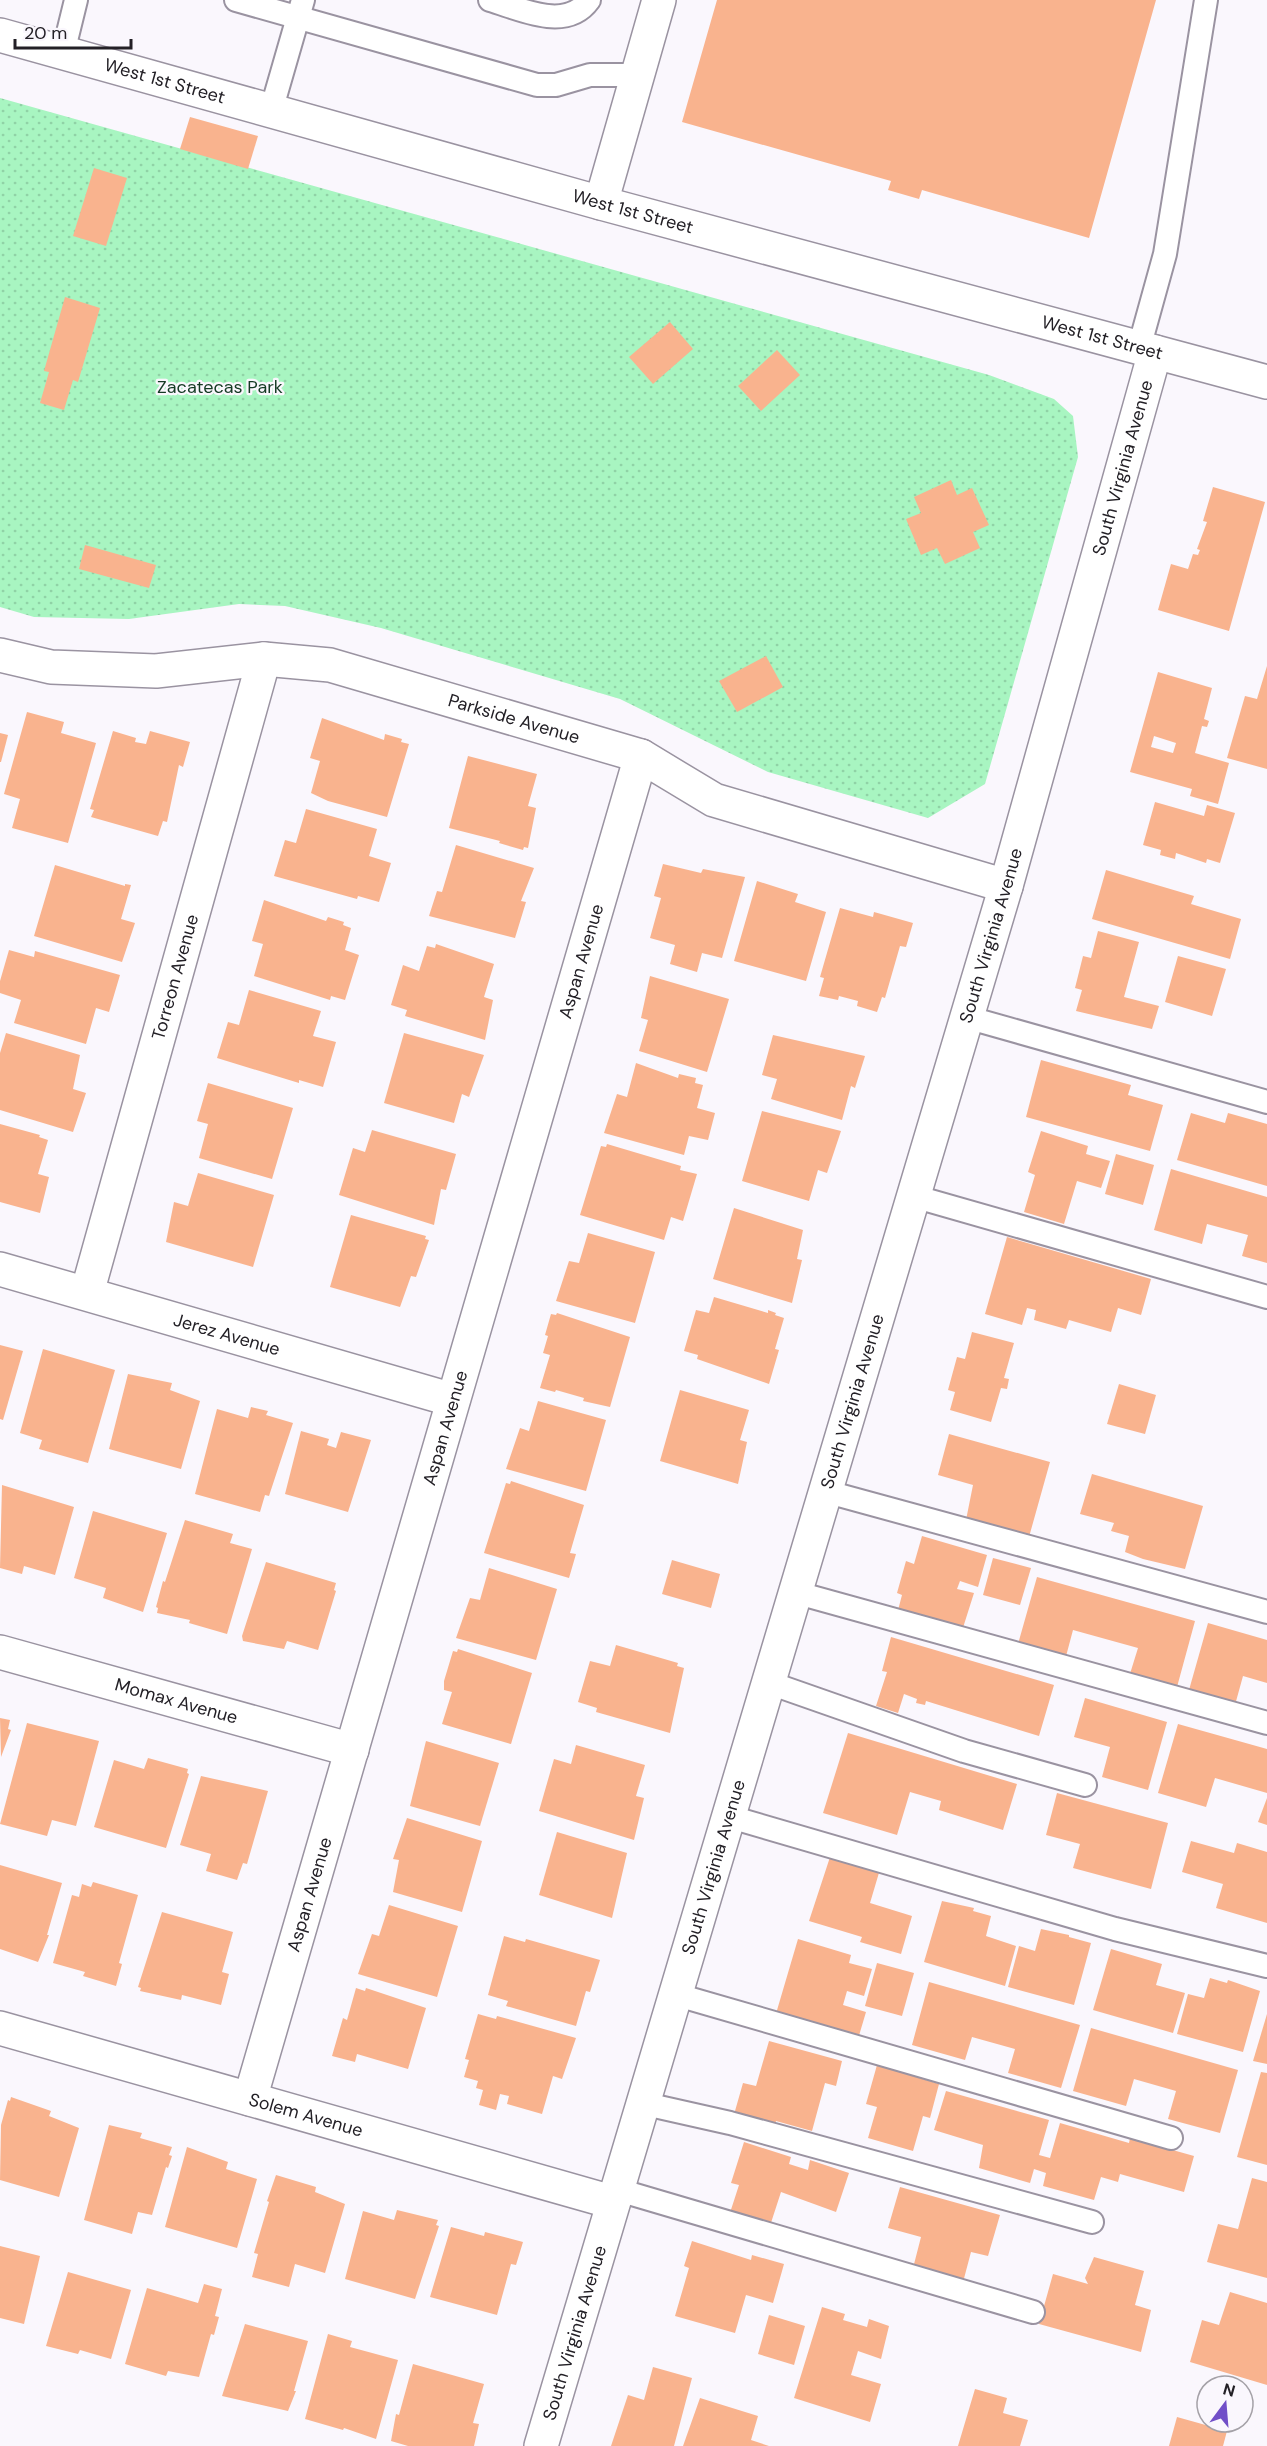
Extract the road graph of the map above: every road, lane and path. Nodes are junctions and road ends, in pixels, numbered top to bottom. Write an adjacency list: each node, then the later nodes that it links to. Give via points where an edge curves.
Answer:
1 (76, 0): 9 (lane)
2 (236, 0): 7 (lane)
3 (490, 0): 4 (lane, via 552,17 567,16 582,9)
4 (589, 0)
5 (659, 0): 10 (street)
6 (1206, 0): 13 (lane)
7 (301, 8): 10 (lane, via 537,85 556,85 590,75); 11 (lane)
8 (0, 35): 9 (street, West 1st Street)
9 (63, 52): 11 (street, West 1st Street)
10 (638, 75): 12 (street)
11 (271, 111): 12 (street, West 1st Street)
12 (601, 203): 13 (street, West 1st Street)
13 (1147, 350): 14 (street, West 1st Street); 18 (street, South Virginia Avenue)
14 (1267, 382)
15 (0, 656): 16 (street, Parkside Avenue, via 51,667 156,671)
16 (264, 659): 17 (street, Parkside Avenue, via 330,665); 23 (street, Torreon Avenue)
17 (641, 756): 18 (street, Parkside Avenue, via 714,800); 25 (street, Aspan Avenue)
18 (1006, 886): 19 (street, South Virginia Avenue)
19 (966, 1017): 20 (lane); 21 (street, South Virginia Avenue)
20 (1267, 1102)
21 (913, 1196): 24 (lane); 26 (street, South Virginia Avenue)
22 (0, 1269): 23 (street, Jerez Avenue)
23 (87, 1293): 25 (street, Jerez Avenue)
24 (1267, 1298)
25 (453, 1400): 32 (street, Aspan Avenue)
26 (824, 1491): 27 (street, South Virginia Avenue); 28 (lane)
27 (794, 1592): 30 (street, South Virginia Avenue); 31 (lane)
28 (1267, 1612)
29 (0, 1653): 32 (street, Momax Avenue)
30 (767, 1682): 33 (lane, via 964,1751); 34 (street, South Virginia Avenue)
31 (1267, 1723)
32 (352, 1750): 38 (street, Aspan Avenue)
33 (1085, 1785)
34 (727, 1816): 35 (lane, via 1115,1929); 36 (street, South Virginia Avenue)
35 (1267, 1966)
36 (674, 1994): 39 (street, South Virginia Avenue); 40 (lane)
37 (0, 2028): 38 (street, Solem Avenue)
38 (250, 2099): 41 (street, Solem Avenue)
39 (641, 2103): 41 (street, South Virginia Avenue); 42 (lane, via 730,2123)
40 (1171, 2138)
41 (613, 2196): 43 (lane); 44 (street, South Virginia Avenue)
42 (1092, 2222)
43 (1033, 2312)
44 (541, 2446)

